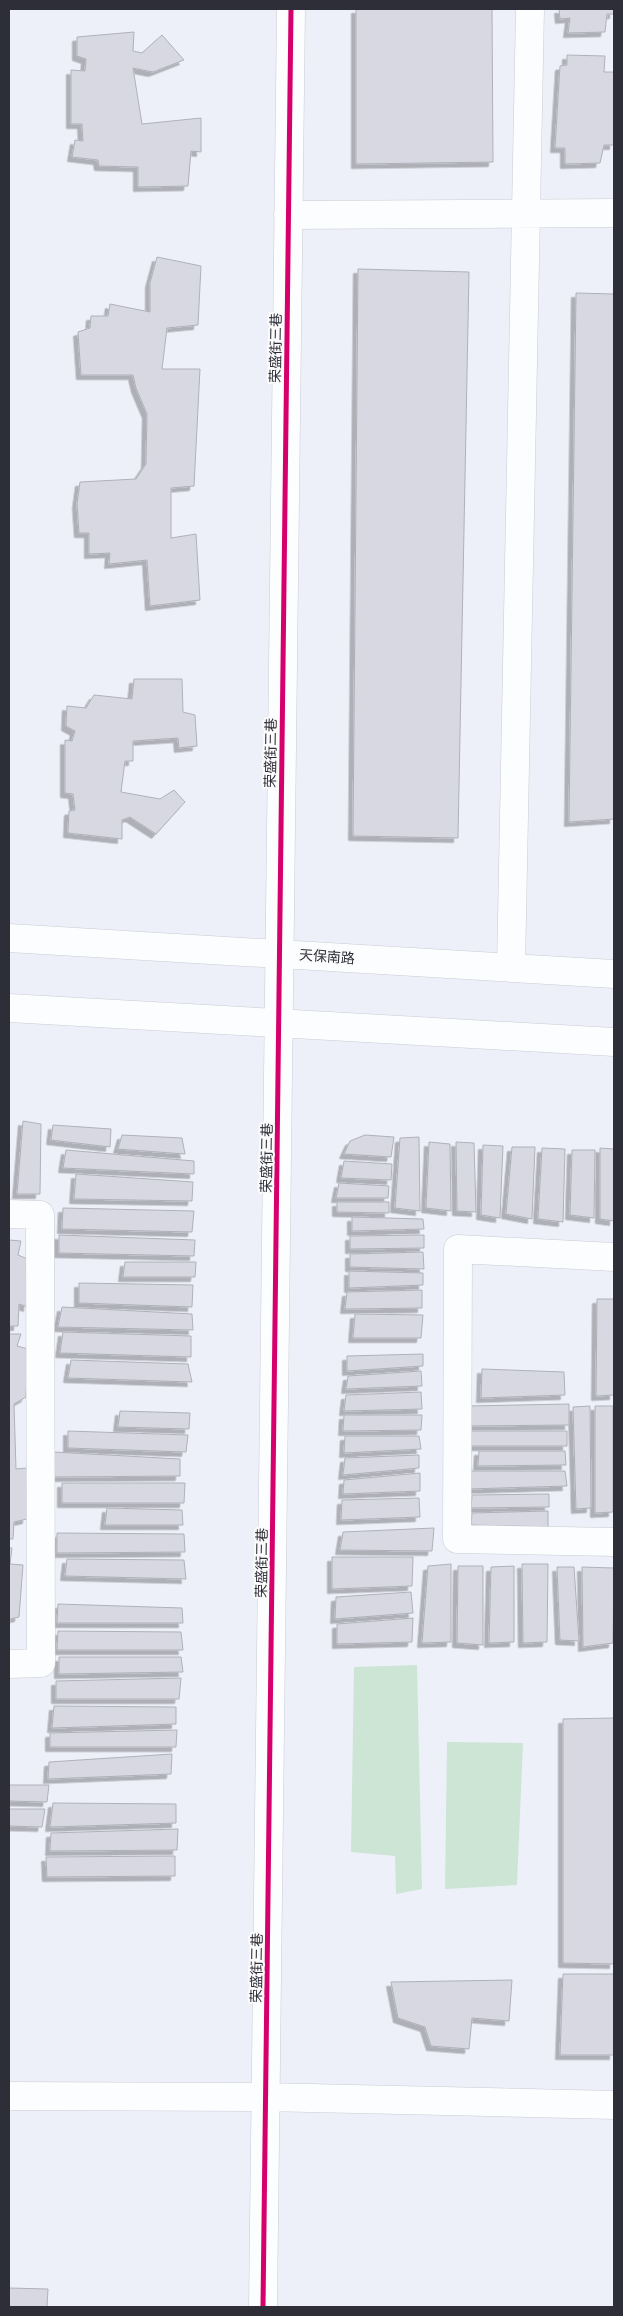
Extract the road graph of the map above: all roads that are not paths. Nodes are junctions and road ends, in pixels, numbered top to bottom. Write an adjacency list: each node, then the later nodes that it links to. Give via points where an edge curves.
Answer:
1 (291, 9): 5 (street, 荣盛街三巷)
2 (530, 9): 4 (street)
3 (614, 213): 4 (street)
4 (527, 214): 5 (street); 8 (street)
5 (288, 215): 7 (street, 荣盛街三巷)
6 (9, 938): 7 (street, 天保南路)
7 (279, 953): 8 (street, 天保南路); 11 (street, 荣盛街三巷)
8 (511, 968): 9 (street, 天保南路)
9 (614, 974)
10 (9, 1008): 11 (street)
11 (278, 1022): 12 (street); 18 (street, 荣盛街三巷)
12 (614, 1042)
13 (9, 1214): 16 (street, via 40,1215 41,1634 41,1664)
14 (614, 1258): 15 (street, via 458,1249 457,1539)
15 (614, 1542)
16 (9, 1664)
17 (9, 2096): 18 (street)
18 (265, 2097): 19 (street); 20 (street, 荣盛街三巷)
19 (614, 2105)
20 (263, 2307)

